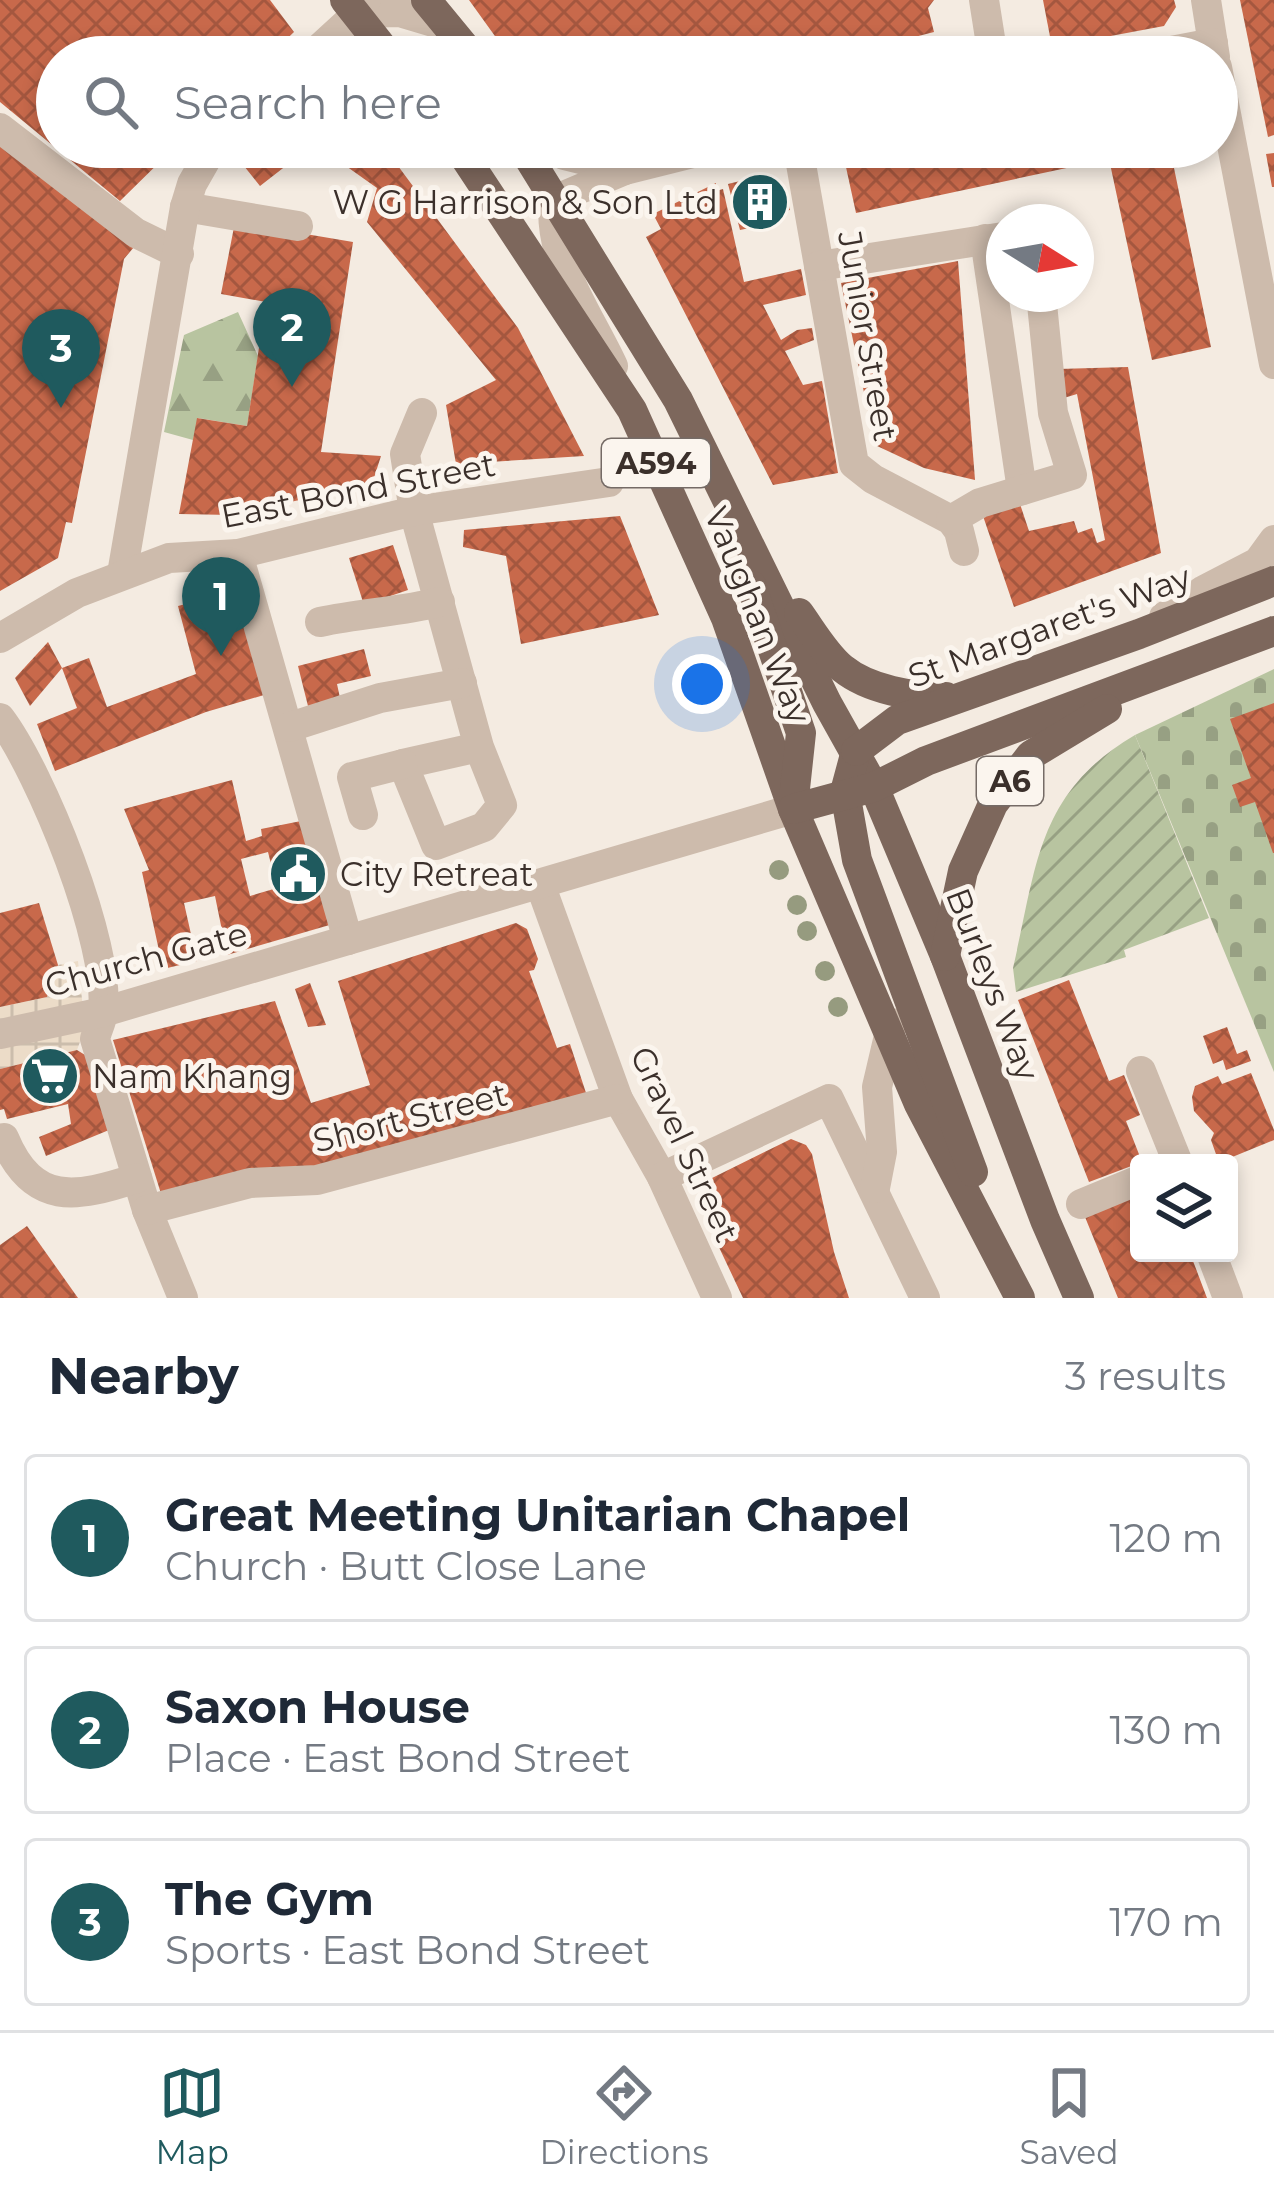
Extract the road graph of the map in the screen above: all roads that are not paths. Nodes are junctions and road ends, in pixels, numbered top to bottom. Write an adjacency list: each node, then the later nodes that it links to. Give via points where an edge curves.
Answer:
1 (426, 0): 5 (main road)
2 (984, 0): 9 (street)
3 (1206, 0): 10 (street)
4 (356, 4): 5 (street); 6 (street); 7 (main road)
5 (447, 26): 8 (main road)
6 (328, 36)
7 (377, 36)
8 (455, 36)
9 (990, 36)
10 (1212, 36)
11 (0, 128): 12 (street)
12 (36, 156)
13 (52, 168): 26 (street, via 136,233)
14 (200, 168): 23 (street)
15 (472, 168): 31 (main road, Vaughan Way / A594)
16 (535, 168): 22 (main road, Vaughan Way / A594)
17 (617, 168): 21 (street)
18 (633, 168): 21 (street)
19 (803, 168): 27 (street, Junior Street)
20 (1237, 168): 30 (street)
21 (625, 170): 22 (street)
22 (554, 200): 31 (street, via 563,268); 33 (main road, Vaughan Way / A594)
23 (185, 207): 24 (street); 26 (street)
24 (298, 226)
25 (986, 239): 27 (street)
26 (178, 254): 42 (street)
27 (819, 266): 37 (street, Junior Street, via 854,464)
28 (992, 312): 35 (street)
29 (1043, 312): 35 (street, via 1053,413 1072,476)
30 (1274, 362)
31 (632, 410): 59 (main road, Vaughan Way / A594, via 727,618)
32 (422, 413): 36 (street, via 405,454)
33 (707, 460): 41 (main road, Vaughan Way / A594); 59 (main road, A594, via 801,733)
34 (609, 482): 36 (street, East Bond Street)
35 (1022, 490): 37 (street)
36 (414, 511): 40 (street, East Bond Street); 44 (street)
37 (951, 520): 39 (street)
38 (1274, 540): 47 (street, via 1258,562)
39 (964, 551)
40 (238, 554): 42 (street, East Bond Street, via 169,558); 54 (street)
41 (755, 556): 51 (main road, via 839,667 920,697); 52 (main road, Vaughan Way / A594)
42 (122, 574): 48 (street, East Bond Street)
43 (1274, 581): 47 (main road, St Margaret's Way)
44 (440, 602): 45 (street); 50 (street)
45 (320, 622)
46 (1274, 631): 49 (main road, A6)
47 (1139, 634): 51 (main road, St Margaret's Way)
48 (0, 638)
49 (1164, 674): 58 (main road, A6); 63 (main road, A6, via 1031,755 993,803 961,880)
50 (462, 683): 54 (street); 55 (street)
51 (964, 697): 56 (main road, St Margaret's Way, via 898,720)
52 (827, 703): 56 (main road, Burleys Way / A594)
53 (0, 718): 65 (street, via 66,852 95,948)
54 (290, 727): 62 (street)
55 (479, 747): 57 (street); 57 (street, via 502,805 484,826 436,845)
56 (856, 751): 58 (main road, Burleys Way / A594)
57 (403, 764): 60 (street, via 352,777)
58 (859, 790): 59 (main road); 63 (main road, Burleys Way / A594); 64 (main road, A594, via 856,860)
59 (793, 809): 61 (street, Church Gate); 67 (main road, A594)
60 (363, 815)
61 (540, 884): 62 (street, Church Gate); 69 (street, Gravel Street)
62 (348, 940): 65 (street, Church Gate)
63 (945, 956): 83 (main road, Burleys Way / A594)
64 (900, 975): 67 (street); 79 (main road, A594)
65 (103, 1012): 66 (street, Church Gate); 73 (street, via 95,1039)
66 (0, 1034)
67 (890, 1036): 75 (street, via 876,1096 882,1152); 79 (main road, A594)
68 (1141, 1071): 71 (street)
69 (619, 1100): 72 (street, Gravel Street); 77 (street, Short Street, via 317,1180 250,1183)
70 (4, 1138): 73 (street, via 22,1169 48,1190 84,1194)
71 (1174, 1154)
72 (662, 1177): 75 (street, via 829,1099); 80 (street, Gravel Street)
73 (136, 1178): 77 (street)
74 (1130, 1184): 76 (street)
75 (875, 1188): 82 (street)
76 (1081, 1204)
77 (147, 1210): 81 (street)
78 (1214, 1262): 84 (street)
79 (1018, 1292)
80 (715, 1297)
81 (183, 1298)
82 (925, 1298)
83 (1079, 1298)
84 (1228, 1298)

